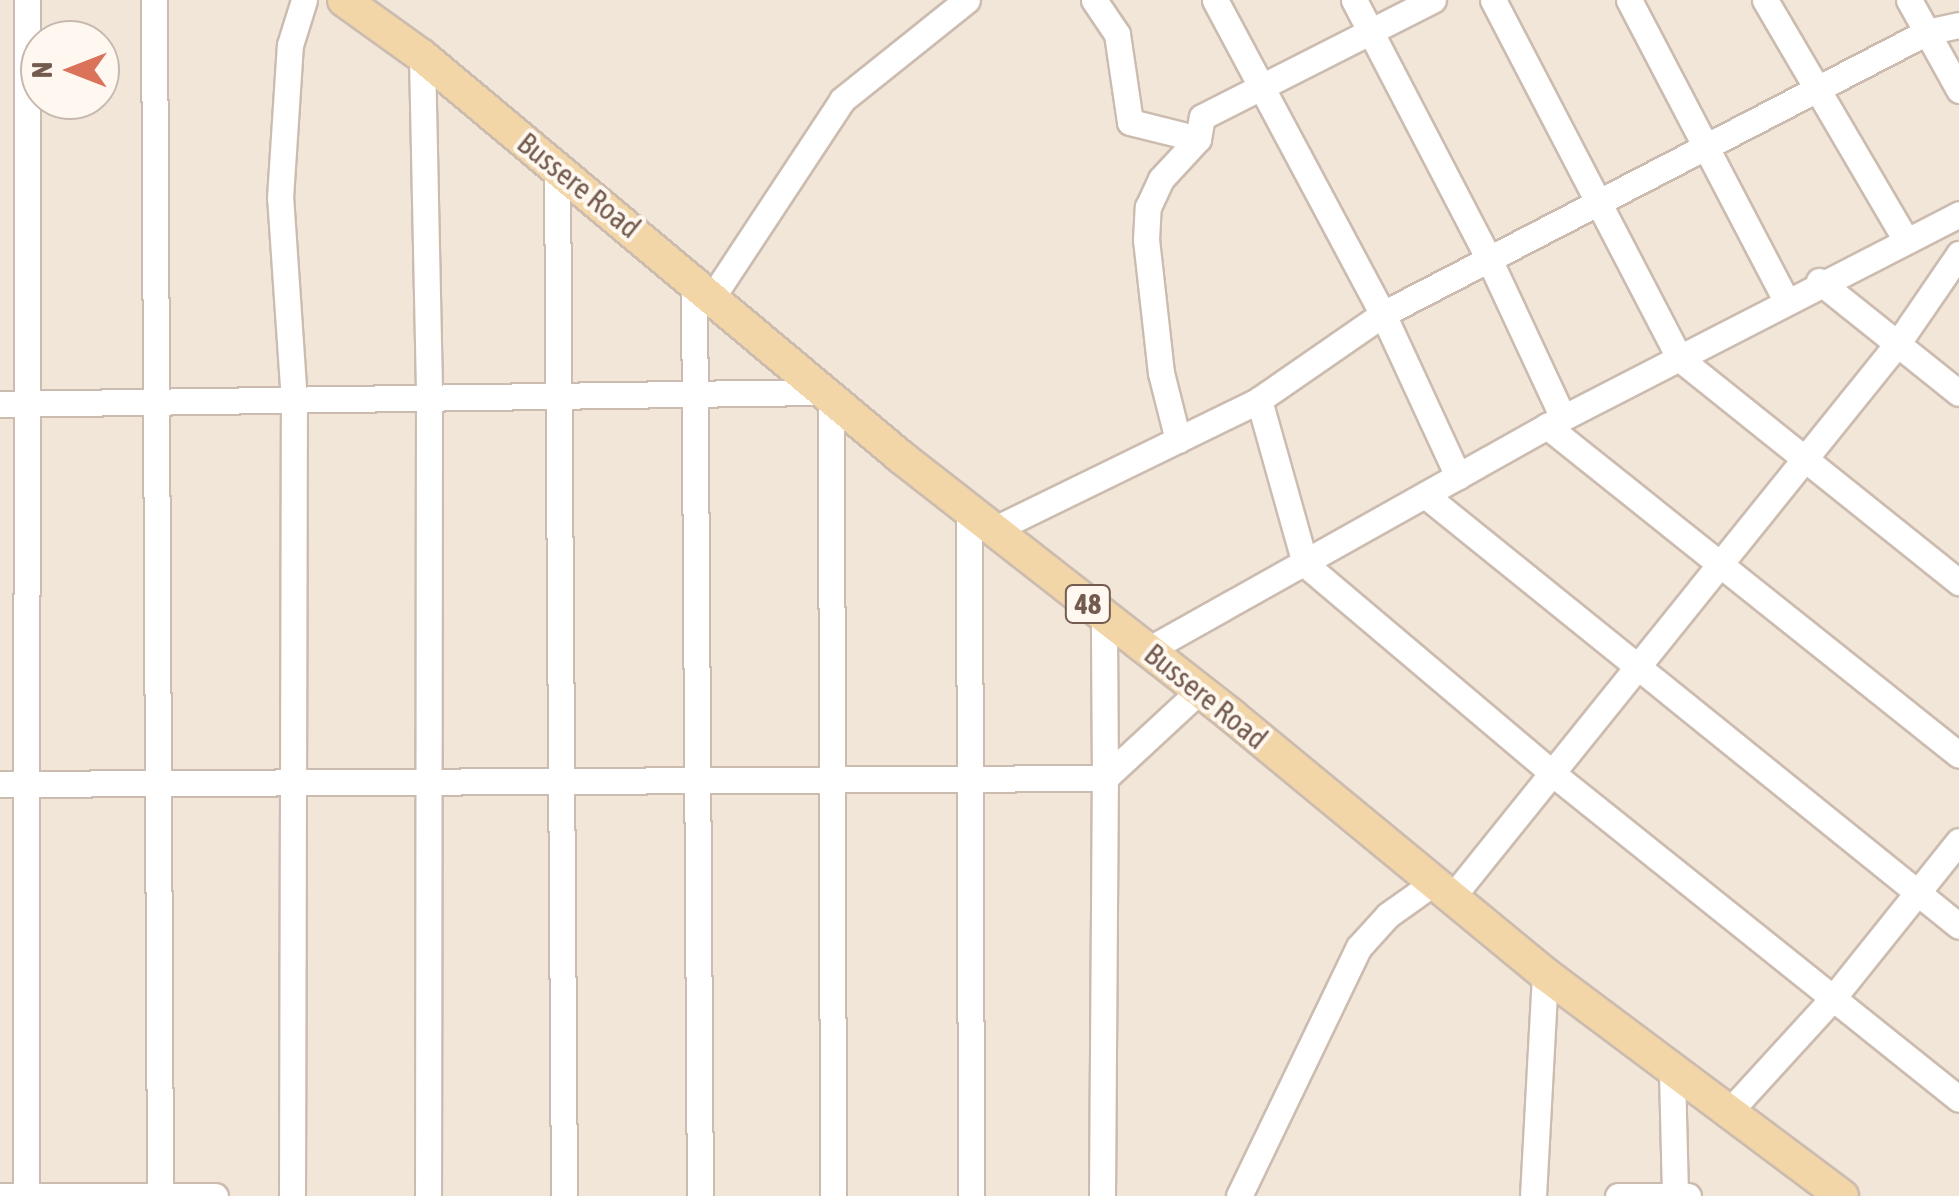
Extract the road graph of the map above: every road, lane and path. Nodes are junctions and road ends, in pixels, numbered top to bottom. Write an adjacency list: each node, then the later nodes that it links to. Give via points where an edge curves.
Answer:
1 (27, 0): 43 (street)
2 (154, 0): 44 (street)
3 (304, 0): 41 (street, via 292,26 280,146)
4 (344, 0): 17 (main road, Bussere Road / 48)
5 (967, 0): 30 (street, via 842,100)
6 (1094, 0): 21 (street, via 1117,34 1130,122)
7 (1215, 0): 18 (street)
8 (1354, 0): 15 (street)
9 (1433, 0): 15 (street)
10 (1494, 0): 24 (street)
11 (1629, 0): 22 (street)
12 (1764, 0): 20 (street)
13 (1910, 0): 16 (street)
14 (1959, 25): 16 (street)
15 (1371, 32): 18 (street); 28 (street)
16 (1927, 32): 19 (street); 20 (street)
17 (422, 56): 23 (main road, Bussere Road / 48); 39 (street)
18 (1260, 88): 21 (street, via 1202,117); 32 (street)
19 (1959, 90)
20 (1813, 91): 22 (street); 26 (street)
21 (1198, 139): 46 (street, via 1161,180 1146,224 1161,373)
22 (1709, 145): 24 (street); 31 (street)
23 (557, 168): 30 (main road, Bussere Road / 48); 36 (street)
24 (1597, 202): 28 (street); 34 (street)
25 (1959, 214): 26 (street)
26 (1905, 239): 29 (street)
27 (1959, 254): 33 (street)
28 (1489, 259): 32 (street); 45 (street)
29 (1819, 281): 31 (street); 33 (street)
30 (703, 287): 37 (main road, Bussere Road / 48); 38 (street)
31 (1785, 299): 34 (street)
32 (1383, 314): 40 (street); 48 (street)
33 (1898, 343): 35 (street); 47 (street)
34 (1680, 358): 45 (street); 47 (street)
35 (1959, 394)
36 (557, 396): 38 (street); 39 (street); 64 (street)
37 (827, 396): 38 (street); 50 (main road, Bussere Road / 48); 63 (street)
38 (697, 398): 62 (street)
39 (429, 400): 41 (street); 65 (street)
40 (1259, 400): 46 (street); 51 (street)
41 (294, 402): 44 (street); 66 (street)
42 (0, 404): 43 (street)
43 (28, 404): 44 (street); 68 (street)
44 (155, 404): 69 (street)
45 (1555, 422): 48 (street); 52 (street)
46 (1178, 440): 50 (street)
47 (1805, 458): 52 (street); 53 (street)
48 (1458, 476): 49 (street)
49 (1425, 495): 51 (street); 56 (street)
50 (981, 521): 54 (main road, Bussere Road / 48); 61 (street)
51 (1305, 564): 55 (street); 59 (street)
52 (1720, 564): 56 (street); 58 (street)
53 (1959, 582)
54 (1104, 616): 55 (main road, Bussere Road / 48); 60 (street)
55 (1148, 650): 57 (main road, Bussere Road / 48)
56 (1637, 667): 59 (street); 72 (street)
57 (1200, 690): 60 (street); 71 (main road, Bussere Road / 48)
58 (1959, 755)
59 (1552, 773): 71 (street); 75 (street)
60 (1105, 778): 61 (street); 91 (street)
61 (973, 779): 63 (street); 90 (street)
62 (698, 780): 63 (street); 64 (street); 88 (street)
63 (832, 780): 89 (street)
64 (564, 781): 65 (street); 87 (street)
65 (428, 782): 66 (street); 86 (street)
66 (293, 783): 69 (street); 85 (street)
67 (0, 784): 68 (street)
68 (27, 784): 69 (street); 82 (street)
69 (156, 784): 83 (street)
70 (1959, 841): 72 (street)
71 (1444, 889): 74 (main road, Bussere Road / 48); 92 (street, via 1388,915 1359,948)
72 (1918, 892): 73 (street); 75 (street)
73 (1959, 926)
74 (1545, 974): 76 (main road, Bussere Road / 48); 93 (street)
75 (1833, 998): 77 (street); 78 (street)
76 (1672, 1072): 78 (main road, Bussere Road / 48); 80 (street)
77 (1959, 1099)
78 (1727, 1114): 79 (main road, Bussere Road / 48)
79 (1803, 1180): 96 (main road, Bussere Road / 48)
80 (1675, 1195): 94 (street); 95 (street)
81 (0, 1196): 82 (street)
82 (26, 1196): 83 (street)
83 (160, 1196): 84 (street)
84 (215, 1196)
85 (292, 1196)
86 (428, 1196)
87 (564, 1196)
88 (700, 1196)
89 (833, 1196)
90 (972, 1196)
91 (1102, 1196)
92 (1239, 1196)
93 (1533, 1196)
94 (1618, 1196)
95 (1692, 1196)
96 (1842, 1196)

